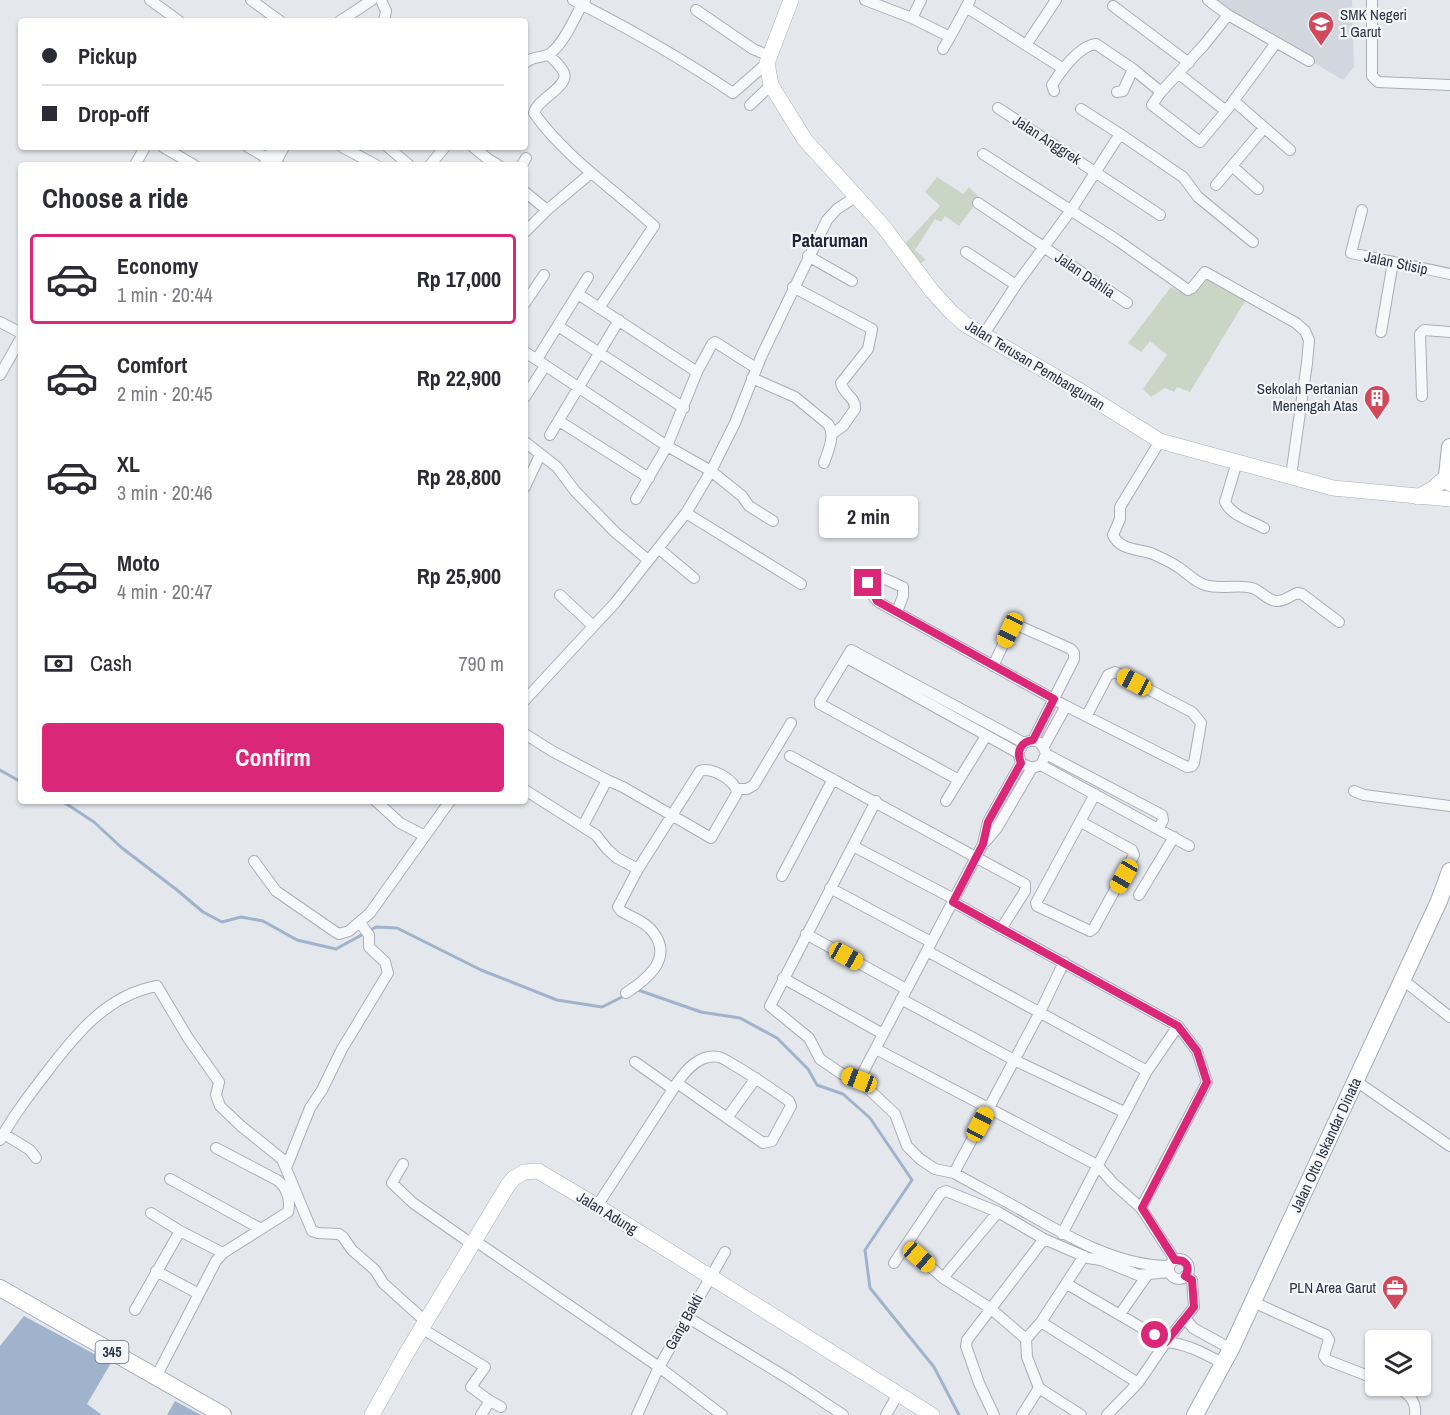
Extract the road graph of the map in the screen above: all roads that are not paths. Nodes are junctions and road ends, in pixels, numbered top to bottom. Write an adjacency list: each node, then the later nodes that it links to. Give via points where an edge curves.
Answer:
1 (150, 0): 16 (street)
2 (251, 0): 17 (street)
3 (372, 0): 18 (street)
4 (381, 0): 19 (street)
5 (791, 0): 26 (street)
6 (921, 0): 20 (street)
7 (1056, 0): 23 (street)
8 (1208, 0): 15 (street)
9 (1372, 0): 34 (street, via 1374,80)
10 (868, 1): 20 (street)
11 (580, 2): 25 (street, via 564,38); 26 (street, via 650,40 733,93)
12 (968, 3): 21 (street); 23 (street)
13 (1113, 6): 29 (street)
14 (696, 10): 26 (street)
15 (1228, 15): 22 (street); 29 (street)
16 (175, 18)
17 (276, 18)
18 (345, 18)
19 (385, 18)
20 (912, 18): 21 (street)
21 (950, 37): 24 (street)
22 (1276, 43): 28 (street); 38 (street)
23 (1026, 45): 30 (street)
24 (943, 49)
25 (549, 55): 27 (street); 63 (street, via 564,79 534,113)
26 (768, 59): 33 (street, Jalan Terusan Pembangunan)
27 (528, 61)
28 (1310, 61)
29 (1189, 63): 32 (street)
30 (1063, 67): 31 (street, via 1088,45 1096,44); 35 (street, via 1052,85)
31 (1133, 69): 36 (street, via 1123,91); 37 (street)
32 (1179, 74): 37 (street); 42 (street)
33 (771, 86): 39 (street); 67 (street, Jalan Terusan Pembangunan, via 806,140)
34 (1450, 86)
35 (1054, 91)
36 (1117, 92)
37 (1161, 92): 42 (street, via 1152,105 1200,142)
38 (1234, 101): 42 (street); 43 (street)
39 (750, 105)
40 (998, 108): 62 (street, Jalan Anggrek)
41 (1081, 109): 44 (street)
42 (1226, 111)
43 (1264, 128): 52 (street); 61 (street)
44 (1120, 134): 62 (street); 74 (street, via 1183,177 1198,197)
45 (168, 150): 54 (street)
46 (252, 150): 55 (street)
47 (283, 150): 56 (street)
48 (348, 150): 57 (street)
49 (392, 150): 58 (street)
50 (442, 150): 59 (street)
51 (477, 150): 60 (street)
52 (1290, 150)
53 (983, 154): 70 (street)
54 (189, 162)
55 (270, 162)
56 (273, 162)
57 (370, 162)
58 (406, 162)
59 (432, 162)
60 (494, 162)
61 (1232, 166): 64 (street); 65 (street)
62 (1095, 172): 70 (street); 72 (street, Jalan Anggrek)
63 (591, 173): 69 (street); 88 (street, via 654,226)
64 (1216, 185)
65 (1258, 189)
66 (528, 194): 69 (street)
67 (857, 196): 77 (street, via 827,220); 95 (street, Jalan Terusan Pembangunan, via 952,313)
68 (978, 203): 75 (street, Jalan Dahlia)
69 (547, 210): 73 (street)
70 (1071, 210): 75 (street); 118 (street, via 1190,289 1205,272 1296,323 1308,335)
71 (1362, 210): 78 (street, Jalan Stisip, via 1351,253)
72 (1160, 214)
73 (528, 229)
74 (1253, 242)
75 (1044, 247): 83 (street); 87 (street, Jalan Dahlia)
76 (966, 252): 83 (street)
77 (808, 256): 82 (street); 84 (street)
78 (1393, 262): 79 (street, Jalan Stisip); 92 (street)
79 (1450, 274)
80 (544, 275): 86 (street)
81 (588, 277): 85 (street)
82 (852, 281)
83 (1016, 285): 95 (street)
84 (793, 287): 102 (street); 108 (street, via 872,328 868,349 841,383 855,409)
85 (578, 294): 88 (street); 91 (street)
86 (528, 299)
87 (1127, 303)
88 (599, 308): 89 (street)
89 (620, 320): 97 (street); 101 (street)
90 (0, 322): 94 (street)
91 (558, 326): 97 (street); 99 (street)
92 (1381, 332)
93 (1450, 332): 105 (street, via 1424,330 1420,334)
94 (18, 333)
95 (984, 334): 110 (street, Jalan Terusan Pembangunan)
96 (18, 341): 100 (street)
97 (598, 353): 103 (street); 106 (street)
98 (528, 354): 99 (street)
99 (541, 362): 103 (street); 104 (street)
100 (1, 372)
101 (697, 372): 102 (street, via 715,342); 106 (street)
102 (754, 373): 108 (street, via 795,397 828,424); 117 (street)
103 (578, 388): 107 (street); 112 (street)
104 (528, 390)
105 (1422, 396)
106 (684, 408): 112 (street)
107 (559, 421): 109 (street); 119 (street)
108 (832, 434): 116 (street)
109 (550, 435)
110 (1160, 441): 115 (street, Jalan Terusan Pembangunan); 134 (street, via 1120,507 1115,540 1157,556 1200,584 1225,589 1250,587 1274,602 1302,594)
111 (528, 445): 114 (street)
112 (668, 446): 117 (street); 119 (street)
113 (1450, 447): 120 (main road)
114 (540, 455): 121 (street); 129 (street, via 563,473 615,532)
115 (1237, 462): 118 (street, Jalan Terusan Pembangunan); 127 (street, via 1225,502 1228,508)
116 (824, 463)
117 (711, 471): 125 (street); 126 (street, via 749,506)
118 (1290, 476): 122 (street, Jalan Terusan Pembangunan, via 1333,488)
119 (649, 478): 123 (street)
120 (1448, 480): 122 (street)
121 (528, 481)
122 (1418, 497): 124 (street, Jalan Terusan Pembangunan)
123 (636, 499)
124 (1450, 499)
125 (686, 513): 128 (street); 131 (street)
126 (773, 521)
127 (1264, 528)
128 (658, 548): 129 (street); 130 (street)
129 (648, 560): 135 (street)
130 (694, 578)
131 (801, 584)
132 (560, 595): 135 (street)
133 (897, 612): 136 (street)
134 (1339, 622)
135 (593, 626): 137 (street)
136 (993, 666): 138 (street); 138 (street, via 1010,630 1017,625 1071,649 1074,659)
137 (528, 697)
138 (1054, 699): 140 (street); 145 (street)
139 (933, 700): 144 (street); 145 (street); 152 (street, via 851,650 820,704)
140 (1066, 706): 141 (street); 146 (street)
141 (1087, 715): 141 (street, via 1108,675 1115,672 1199,718 1194,763 1188,767)
142 (791, 723): 153 (street, via 751,788)
143 (528, 736): 151 (street)
144 (986, 736): 148 (street); 152 (street)
145 (1028, 741): 146 (street); 148 (street)
146 (1045, 750): 149 (street); 165 (street, via 1162,815)
147 (790, 756): 150 (street)
148 (1020, 758): 149 (street); 168 (street, via 988,822)
149 (1037, 766): 156 (street); 168 (street)
150 (833, 779): 157 (street); 175 (street)
151 (607, 780): 162 (street); 164 (street)
152 (959, 780): 158 (street)
153 (738, 789): 162 (street, via 734,783 703,769); 162 (street, via 712,837)
154 (1354, 791): 161 (street)
155 (528, 792): 164 (street)
156 (1095, 794): 163 (street); 165 (street)
157 (876, 801): 169 (street); 171 (street)
158 (946, 801)
159 (379, 804): 166 (street, via 400,823)
160 (448, 804): 166 (street)
161 (1450, 806)
162 (673, 815): 173 (street)
163 (1081, 822): 163 (street, via 1036,903 1090,931 1134,855 1132,850)
164 (583, 826): 173 (street, via 617,858)
165 (1159, 828): 167 (street)
166 (425, 836): 179 (street)
167 (1174, 837): 170 (street); 177 (street)
168 (983, 844): 171 (street)
169 (853, 846): 176 (street); 178 (street)
170 (1189, 846)
171 (976, 857): 178 (street); 180 (street, via 1025,884 1025,891)
172 (254, 861): 179 (street, via 276,891 339,934)
173 (638, 869): 187 (street, via 618,907 653,932 659,958 649,977)
174 (1450, 871): 185 (main road, Jalan Otto Iskandar Dinata)
175 (782, 876)
176 (830, 888): 181 (street); 182 (street)
177 (1139, 895)
178 (953, 901): 180 (street); 182 (street)
179 (361, 924): 210 (street, via 369,935 369,947 385,962 388,973 310,1108)
180 (1001, 928): 183 (street)
181 (806, 934): 184 (street); 186 (street)
182 (929, 947): 186 (street); 189 (street)
183 (1064, 962): 189 (street); 191 (street)
184 (783, 978): 192 (street); 198 (street, via 770,1006 809,1038 820,1059)
185 (1403, 980): 190 (street); 199 (main road, Jalan Otto Iskandar Dinata)
186 (906, 989): 188 (street)
187 (626, 993)
188 (901, 999): 192 (street); 194 (street)
189 (1040, 1012): 194 (street); 196 (street)
190 (1450, 1017)
191 (1178, 1026): 196 (street); 214 (street, via 1197,1051 1207,1082)
192 (883, 1035): 193 (street)
193 (876, 1049): 198 (street); 201 (street)
194 (1014, 1060): 201 (street); 202 (street)
195 (635, 1062): 200 (street)
196 (1147, 1071): 202 (street)
197 (756, 1078): 200 (street, via 720,1057 696,1062); 203 (street); 203 (street, via 791,1103 772,1141 763,1143)
198 (859, 1080): 211 (street, via 895,1114 914,1152 935,1169)
199 (1356, 1081): 205 (street); 236 (main road, Jalan Otto Iskandar Dinata)
200 (675, 1086): 203 (street); 213 (street)
201 (988, 1108): 209 (street); 211 (street)
202 (1124, 1112): 209 (street)
203 (728, 1118)
204 (2, 1137): 207 (street, via 30,1150); 210 (street, via 81,1030 109,1005 143,988 157,986 219,1082 216,1099 220,1106 277,1153)
205 (1450, 1146)
206 (216, 1148): 217 (street, via 284,1187 290,1203 288,1212)
207 (36, 1158)
208 (403, 1164): 221 (street, via 392,1183 413,1203)
209 (1097, 1166): 214 (street); 219 (street)
210 (286, 1168): 243 (street, via 312,1231 341,1235)
211 (954, 1173): 219 (street)
212 (170, 1179): 217 (street)
213 (597, 1206): 221 (street, Jalan Adung, via 537,1172 524,1172 508,1185); 231 (street, Jalan Adung)
214 (1142, 1208): 227 (street)
215 (998, 1212): 220 (street); 222 (street, via 946,1191); 232 (street)
216 (151, 1213): 218 (street)
217 (261, 1229): 224 (street)
218 (180, 1231): 224 (street); 228 (street)
219 (1062, 1234): 227 (street, via 1148,1266)
220 (1044, 1239): 225 (street); 237 (street)
221 (473, 1242): 243 (street, Jalan Adung); 247 (street)
222 (907, 1246): 226 (street); 232 (street)
223 (725, 1252): 231 (street, Gang Bakti)
224 (223, 1253): 235 (street)
225 (1084, 1256): 229 (street, via 1138,1275); 233 (street)
226 (894, 1263)
227 (1171, 1266): 229 (street); 230 (street, via 1176,1278); 230 (street, via 1182,1260 1187,1264)
228 (156, 1271): 235 (street); 238 (street)
229 (1148, 1274): 239 (street)
230 (1185, 1276): 241 (street, via 1192,1280 1194,1298 1194,1307)
231 (710, 1277): 240 (street, Gang Bakti); 252 (street, Jalan Adung)
232 (944, 1278): 237 (street)
233 (1067, 1284): 239 (street); 242 (street)
234 (0, 1288): 249 (main road, 345)
235 (199, 1294): 249 (street)
236 (1253, 1302): 246 (main road, Jalan Otto Iskandar Dinata); 248 (street, via 1326,1335 1329,1340 1324,1358)
237 (990, 1308): 244 (street); 264 (street, via 970,1334 966,1346)
238 (135, 1310)
239 (1120, 1314): 245 (street)
240 (687, 1317): 247 (street, Gang Bakti); 261 (street)
241 (1186, 1319): 245 (street); 246 (street)
242 (1041, 1322): 244 (street); 250 (street)
243 (423, 1325): 254 (street, via 485,1366 471,1387); 257 (street, Jalan Adung)
244 (1026, 1340): 251 (street, via 1027,1357)
245 (1166, 1342): 246 (street); 250 (street)
246 (1228, 1356): 268 (main road, Jalan Otto Iskandar Dinata)
247 (659, 1367): 259 (street, Gang Bakti); 260 (street)
248 (1365, 1375)
249 (156, 1377): 256 (main road, 345)
250 (1138, 1383): 267 (street)
251 (1039, 1388): 265 (street); 266 (street)
252 (898, 1394): 262 (street); 263 (street, Jalan Adung)
253 (1410, 1396): 269 (street)
254 (490, 1401): 255 (street); 258 (street)
255 (501, 1407)
256 (224, 1415)
257 (372, 1415)
258 (481, 1415)
259 (637, 1415)
260 (722, 1415)
261 (843, 1415)
262 (886, 1415)
263 (932, 1415)
264 (994, 1415)
265 (1022, 1415)
266 (1081, 1415)
267 (1107, 1415)
268 (1195, 1415)
269 (1415, 1415)

